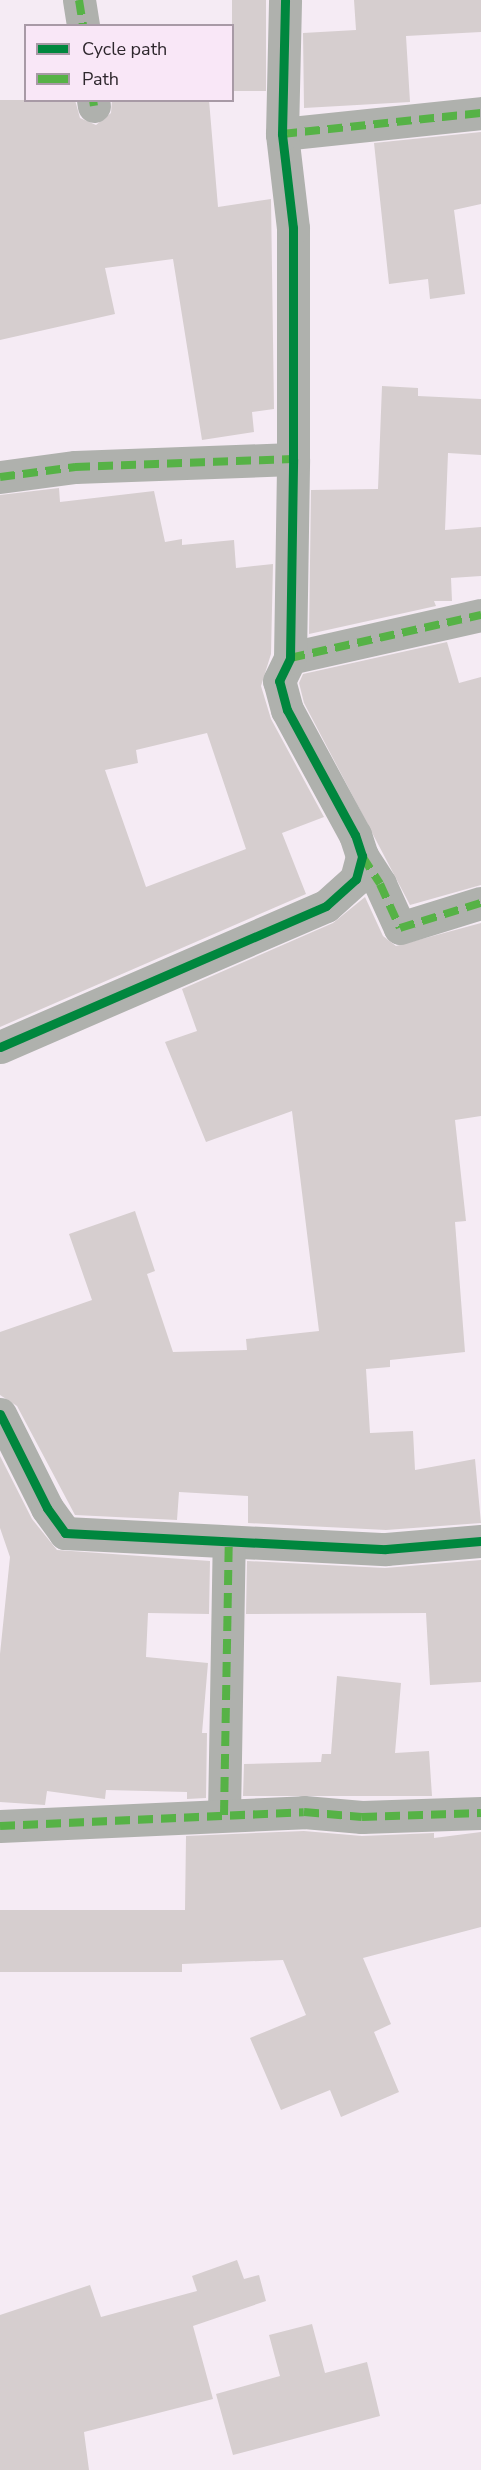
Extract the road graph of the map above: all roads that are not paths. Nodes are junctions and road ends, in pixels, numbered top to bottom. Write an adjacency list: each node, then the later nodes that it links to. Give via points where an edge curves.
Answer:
1 (79, 0): 3 (street)
2 (285, 0): 5 (street)
3 (83, 24)
4 (481, 113): 5 (street)
5 (282, 134): 6 (street, via 294,228)
6 (293, 459): 7 (street, via 75,467); 9 (street)
7 (0, 477)
8 (481, 615): 9 (street)
9 (291, 658): 10 (street, via 279,681 287,710)
10 (362, 856): 11 (street, via 400,928); 12 (street, via 357,879 326,906)
11 (481, 903)
12 (0, 1047)
13 (0, 1414): 15 (street, via 47,1508 65,1533)
14 (481, 1541): 15 (street, via 386,1549)
15 (229, 1542): 17 (street)
16 (481, 1813): 17 (street)
17 (224, 1815): 18 (street)
18 (0, 1826)

